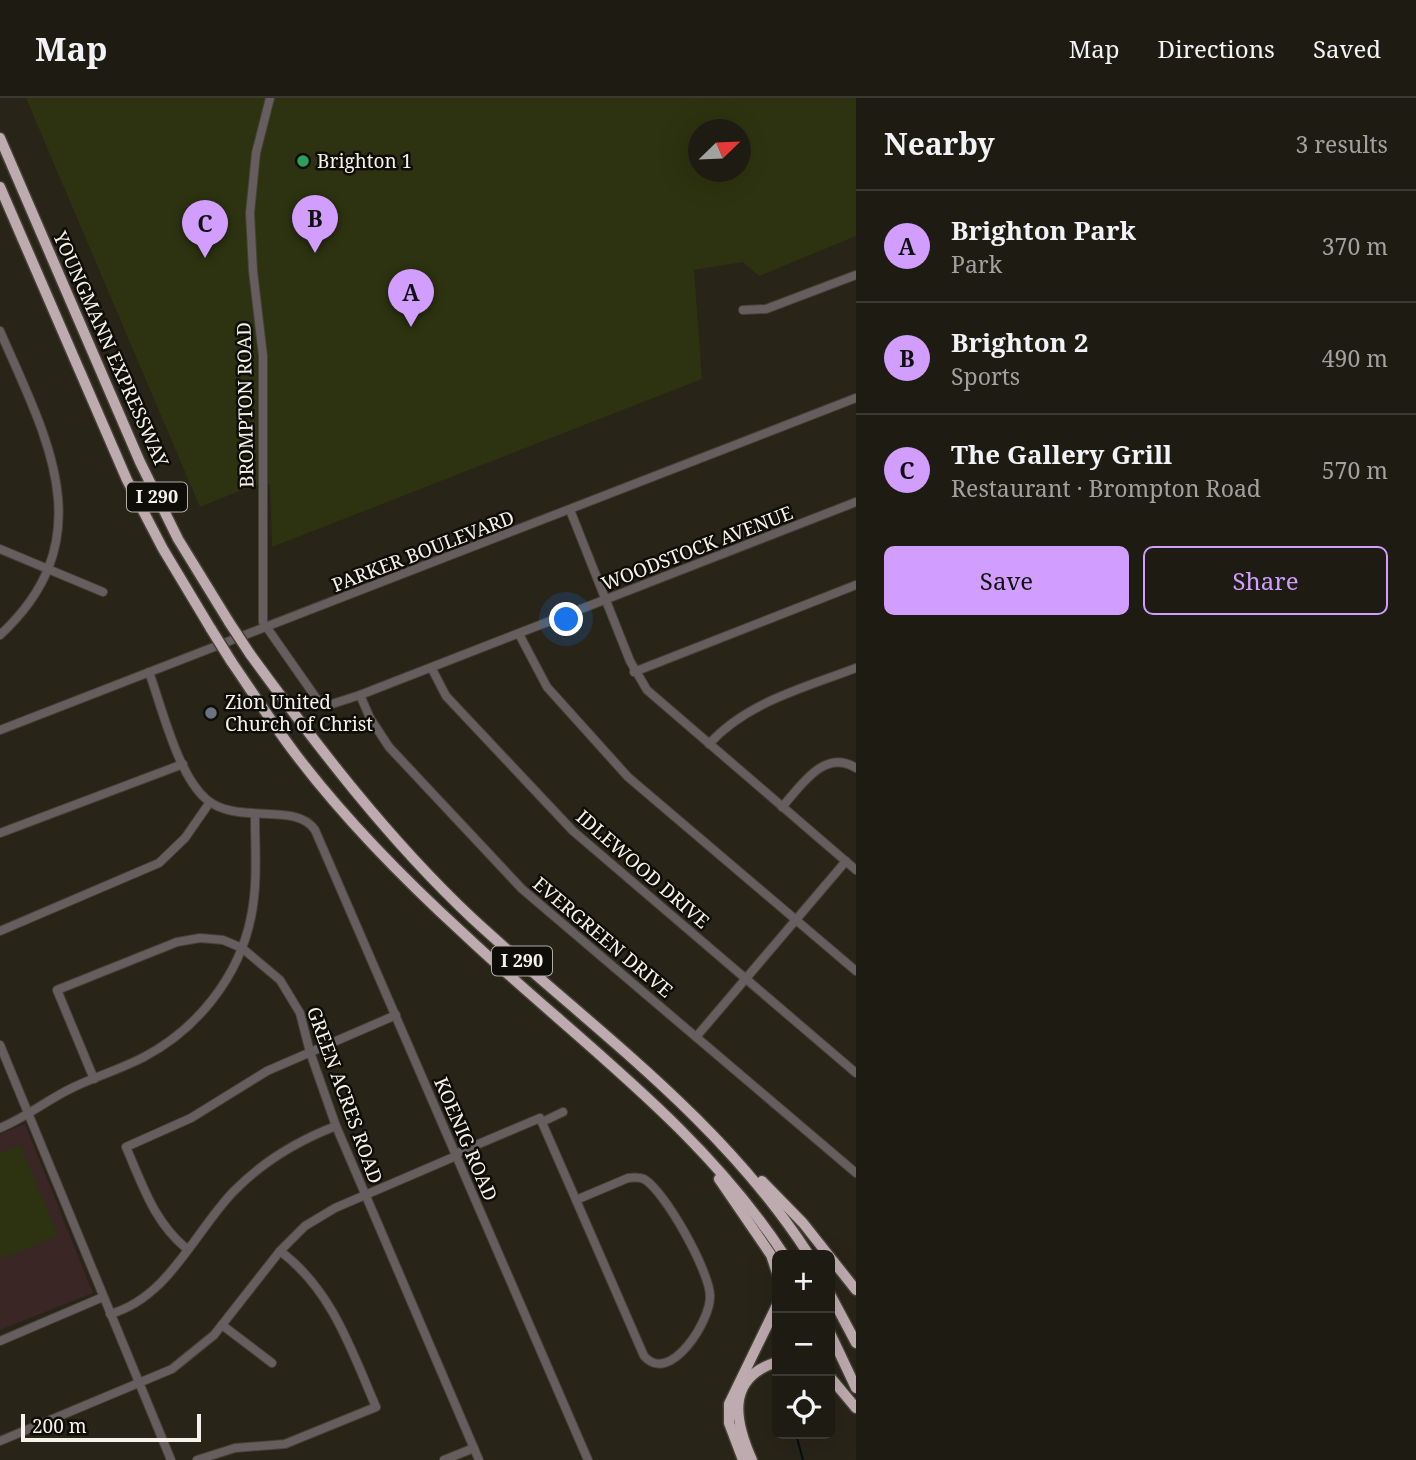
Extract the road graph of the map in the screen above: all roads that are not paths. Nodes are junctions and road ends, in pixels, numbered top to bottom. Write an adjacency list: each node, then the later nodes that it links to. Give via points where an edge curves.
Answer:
1 (270, 98): 15 (street, BROMPTON ROAD, via 256,153 250,213 263,347 262,586)
2 (0, 138): 49 (highway, YOUNGMANN EXPRESSWAY / I 290, bridge, via 140,462 178,538 250,654 316,745 397,840 472,917 637,1060)
3 (0, 187): 50 (highway, YOUNGMANN EXPRESSWAY / I 290, bridge, via 127,480 211,629 299,758 463,934)
4 (856, 275): 5 (street, via 766,309)
5 (743, 310)
6 (0, 331): 11 (street, via 48,442 57,476 58,523)
7 (856, 398): 9 (street, PARKER BOULEVARD)
8 (856, 502): 14 (street, WOODSTOCK AVENUE)
9 (570, 510): 14 (street); 15 (street, PARKER BOULEVARD)
10 (0, 549): 11 (street)
11 (47, 569): 13 (street); 16 (street, via 27,606)
12 (856, 585): 21 (street)
13 (103, 592)
14 (606, 600): 17 (street, WOODSTOCK AVENUE); 21 (street)
15 (267, 628): 20 (street, PARKER BOULEVARD); 22 (street, WOODSTOCK AVENUE, via 319,702 329,705)
16 (0, 635)
17 (519, 635): 19 (street, WOODSTOCK AVENUE); 33 (street, via 547,687 628,777)
18 (856, 668): 24 (street, via 751,709)
19 (432, 669): 22 (street, WOODSTOCK AVENUE); 37 (street, IDLEWOOD DRIVE, via 446,696 573,831)
20 (149, 672): 23 (street, PARKER BOULEVARD); 25 (street)
21 (634, 672): 24 (street, via 654,697)
22 (360, 695): 39 (street, EVERGREEN DRIVE, via 389,747 522,889)
23 (0, 730)
24 (709, 744): 28 (street)
25 (183, 764): 27 (street, via 192,784); 30 (street)
26 (856, 768): 28 (street, via 839,762 820,766)
27 (210, 802): 29 (street, via 234,814); 34 (street, via 159,863)
28 (782, 807): 31 (street)
29 (255, 816): 35 (street, via 254,899); 38 (street, KOENIG ROAD, via 296,816 315,830)
30 (0, 832)
31 (846, 861): 32 (street); 33 (street)
32 (856, 870)
33 (796, 920): 36 (street); 37 (street)
34 (0, 931)
35 (242, 948): 41 (street, GREEN ACRES ROAD, via 272,970 288,990 300,1013); 43 (street, via 219,991 182,1032 144,1057); 43 (street, GREEN ACRES ROAD, via 212,938 188,939 57,990)
36 (856, 971)
37 (746, 979): 39 (street); 42 (street, IDLEWOOD DRIVE)
38 (396, 1015): 41 (street); 51 (street, KOENIG ROAD)
39 (696, 1037): 52 (street, EVERGREEN DRIVE)
40 (0, 1045): 45 (street)
41 (310, 1052): 47 (street, GREEN ACRES ROAD); 55 (street, via 257,1077 182,1123 126,1147 158,1219)
42 (856, 1073)
43 (94, 1079): 45 (street, via 59,1094)
44 (563, 1112): 46 (street)
45 (29, 1116): 48 (street); 61 (street)
46 (542, 1122): 51 (street, via 540,1118); 54 (street)
47 (336, 1126): 53 (street, GREEN ACRES ROAD); 55 (street, via 292,1146 257,1170 232,1193)
48 (0, 1128)
49 (719, 1139): 57 (highway, YOUNGMANN EXPRESSWAY / I 290); 60 (highway, via 803,1223)
50 (694, 1142): 56 (highway, YOUNGMANN EXPRESSWAY / I 290, via 749,1205); 59 (highway)
51 (456, 1155): 53 (street); 81 (street, KOENIG ROAD)
52 (856, 1173)
53 (364, 1195): 58 (street, via 320,1216); 76 (street, GREEN ACRES ROAD)
54 (576, 1200): 54 (street, via 644,1356 651,1363 660,1363 685,1351 709,1306 710,1295 681,1223 649,1183 639,1178 628,1178)
55 (187, 1250): 64 (street, via 147,1296)
56 (780, 1250)
57 (804, 1250)
58 (280, 1251): 65 (street); 78 (street, via 326,1297 376,1407 285,1444 235,1448)
59 (772, 1258)
60 (856, 1290)
61 (103, 1297): 64 (street); 66 (street)
62 (835, 1303): 67 (highway)
63 (773, 1313): 82 (highway, via 730,1396 729,1423)
64 (110, 1314): 72 (street)
65 (222, 1325): 69 (street); 72 (street, via 182,1362)
66 (0, 1341)
67 (856, 1343)
68 (835, 1344): 73 (highway)
69 (272, 1363)
70 (772, 1365): 83 (highway, via 752,1376 740,1395 739,1429)
71 (835, 1382): 74 (highway)
72 (139, 1384): 75 (street); 77 (street)
73 (856, 1388)
74 (856, 1408)
75 (0, 1441)
76 (474, 1448): 79 (street); 80 (street, GREEN ACRES ROAD)
77 (171, 1460)
78 (197, 1460)
79 (444, 1460)
80 (479, 1460)
81 (588, 1460)
82 (743, 1460)
83 (752, 1460)

